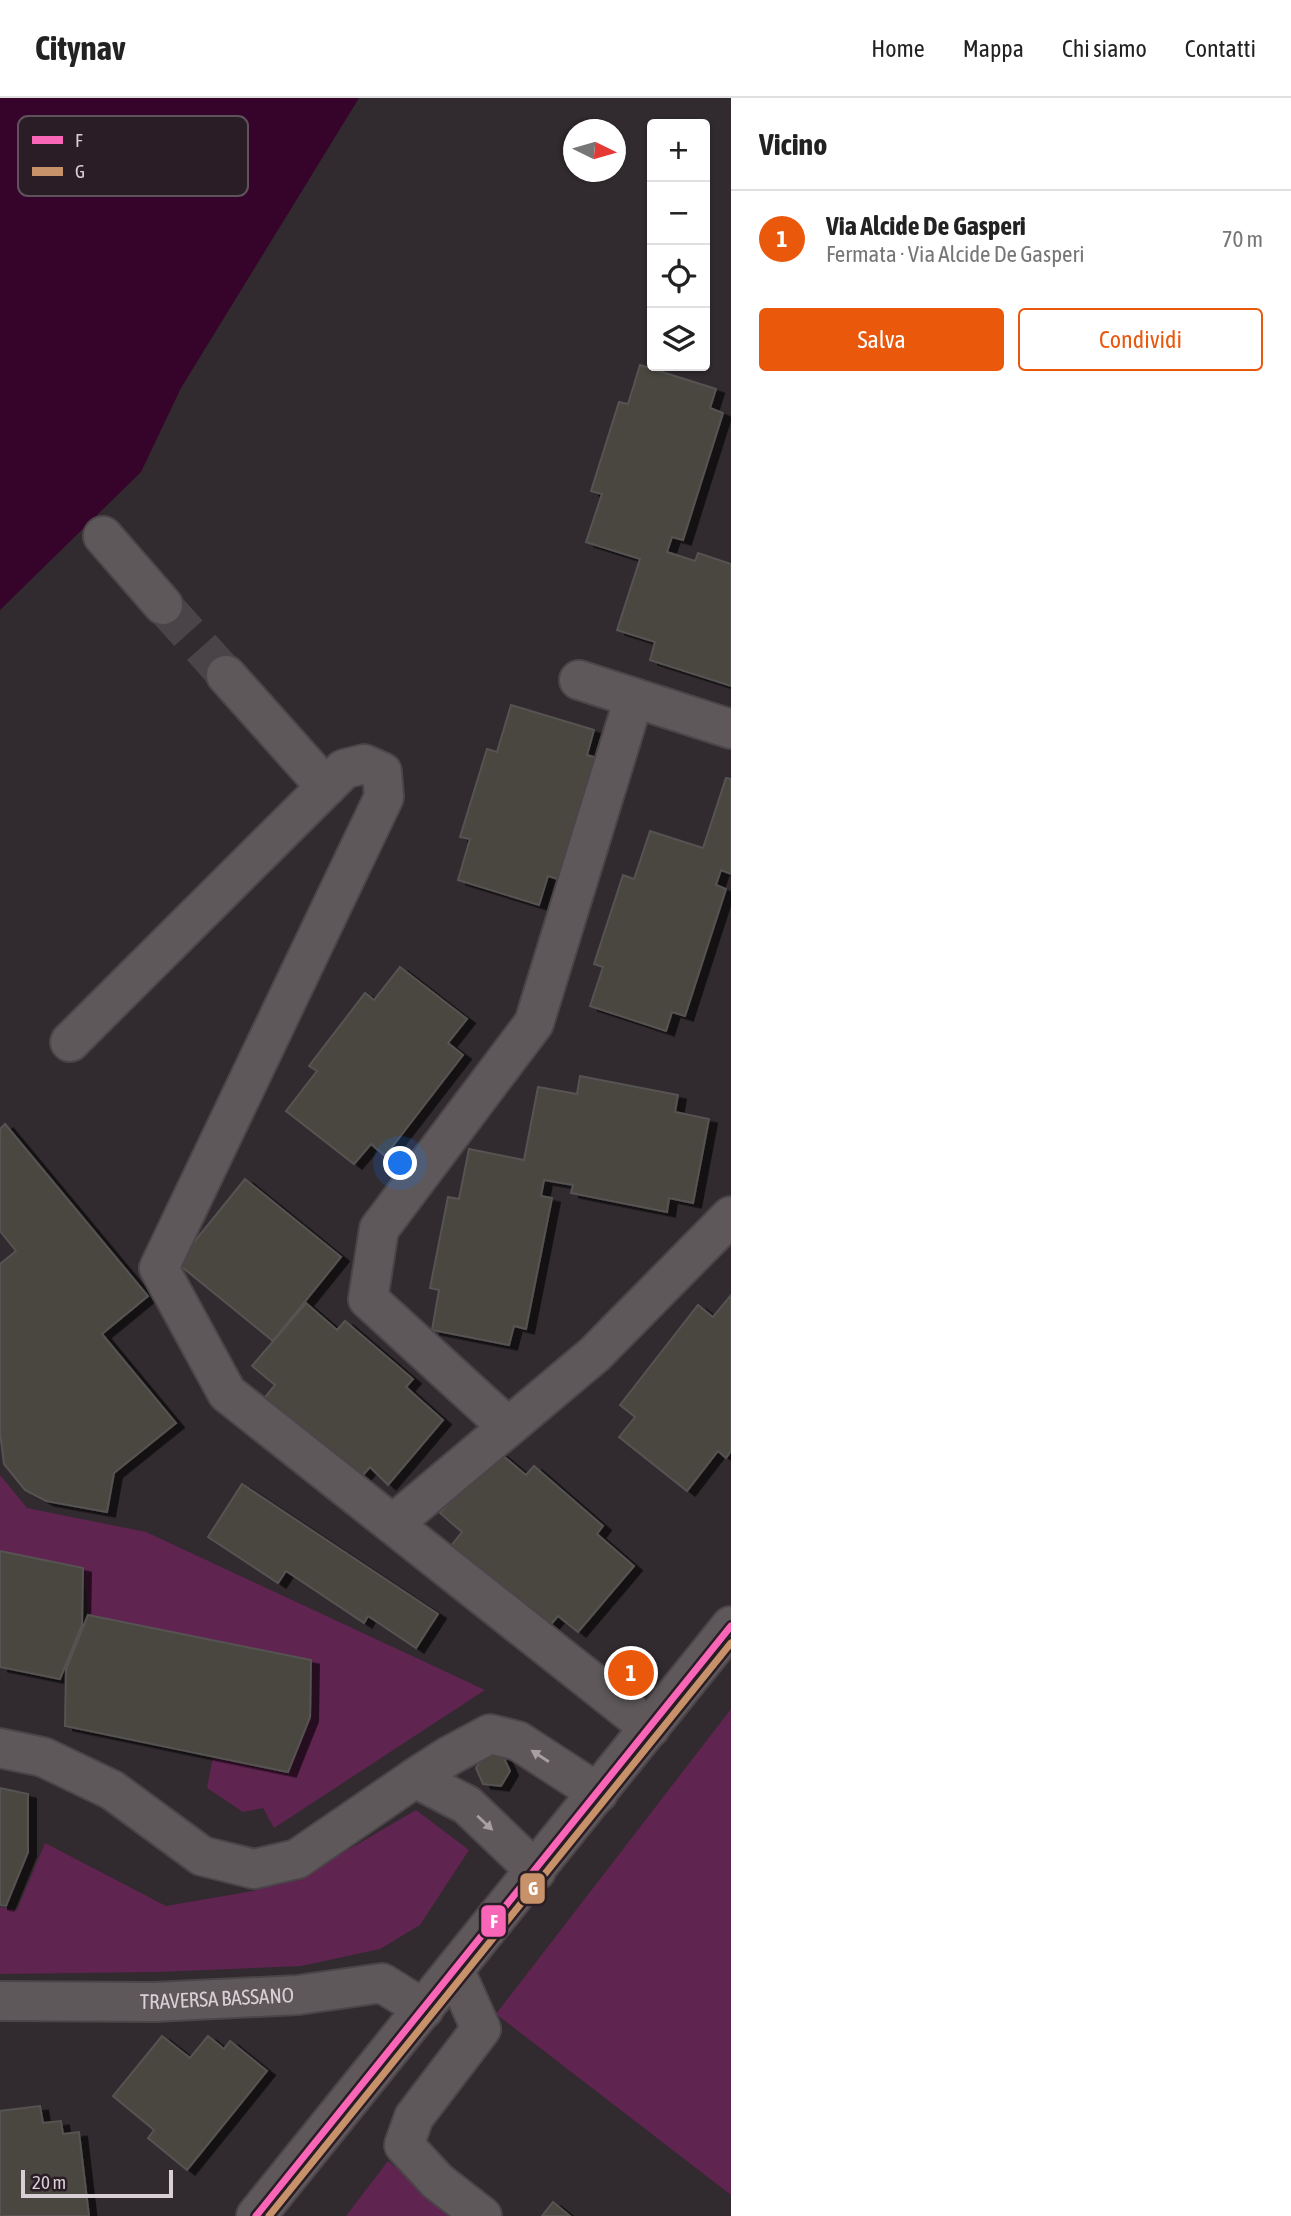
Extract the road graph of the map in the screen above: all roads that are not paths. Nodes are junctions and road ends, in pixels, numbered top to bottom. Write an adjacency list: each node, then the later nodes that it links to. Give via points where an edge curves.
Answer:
1 (103, 536): 2 (street)
2 (163, 605)
3 (226, 675): 7 (street)
4 (579, 680): 5 (street)
5 (634, 698): 6 (street); 10 (street, via 534,1023 379,1228 368,1299)
6 (731, 729)
7 (326, 787): 8 (street); 11 (street, via 344,769 364,764 382,772 384,797 159,1268 227,1393)
8 (69, 1042)
9 (731, 1216): 10 (street, via 595,1354)
10 (508, 1427): 11 (street)
11 (393, 1524): 13 (street)
12 (731, 1626): 13 (street)
13 (650, 1728): 16 (street)
14 (0, 1748): 15 (street, via 43,1757 112,1790 202,1856 254,1869 297,1859)
15 (415, 1778): 16 (street, one-way to 15, via 518,1741 490,1734); 17 (street, one-way to 17, via 467,1805)
16 (598, 1793): 17 (street)
17 (536, 1871): 18 (street)
18 (455, 1971): 20 (street); 22 (street, via 481,2029 414,2117 404,2145 437,2180)
19 (0, 2001): 20 (street, TRAVERSA BASSANO, via 155,2002 298,1995 382,1983)
20 (424, 2009): 21 (street)
21 (256, 2216)
22 (482, 2216)

